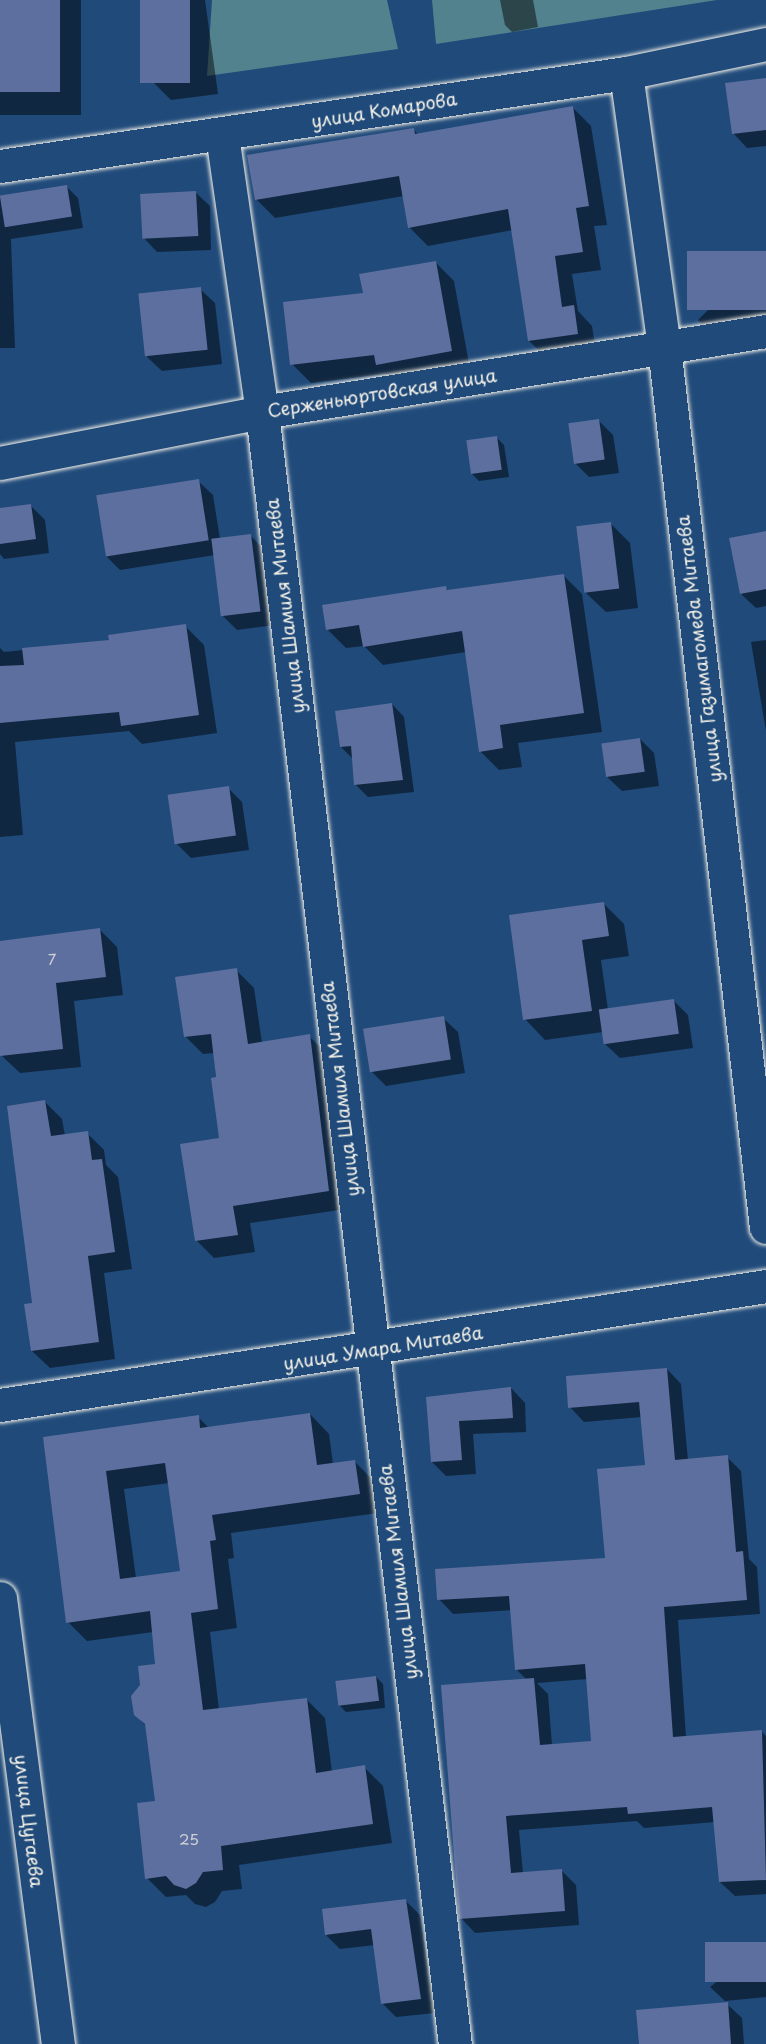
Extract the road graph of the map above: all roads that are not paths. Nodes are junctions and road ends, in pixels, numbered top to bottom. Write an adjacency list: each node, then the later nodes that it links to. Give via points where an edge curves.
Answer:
1 (766, 44): 2 (street, улица Комарова)
2 (626, 73): 3 (street, улица Комарова); 6 (street, улица Газимагомеда Митаева)
3 (222, 135): 4 (street, улица Комарова); 7 (street, улица Шамиля Митаева)
4 (0, 166)
5 (766, 331): 6 (street, Серженьюртовская улица)
6 (664, 347): 7 (street, Серженьюртовская улица); 9 (street, улица Газимагомеда Митаева)
7 (262, 412): 8 (street, Серженьюртовская улица); 11 (street, улица Шамиля Митаева)
8 (0, 463)
9 (766, 1227)
10 (766, 1286): 11 (street, улица Умара Митаева)
11 (370, 1350): 12 (street, улица Умара Митаева); 15 (street, улица Шамиля Митаева)
12 (0, 1405)
13 (0, 1598): 14 (street, улица Цугаева)
14 (58, 2044)
15 (455, 2044)

